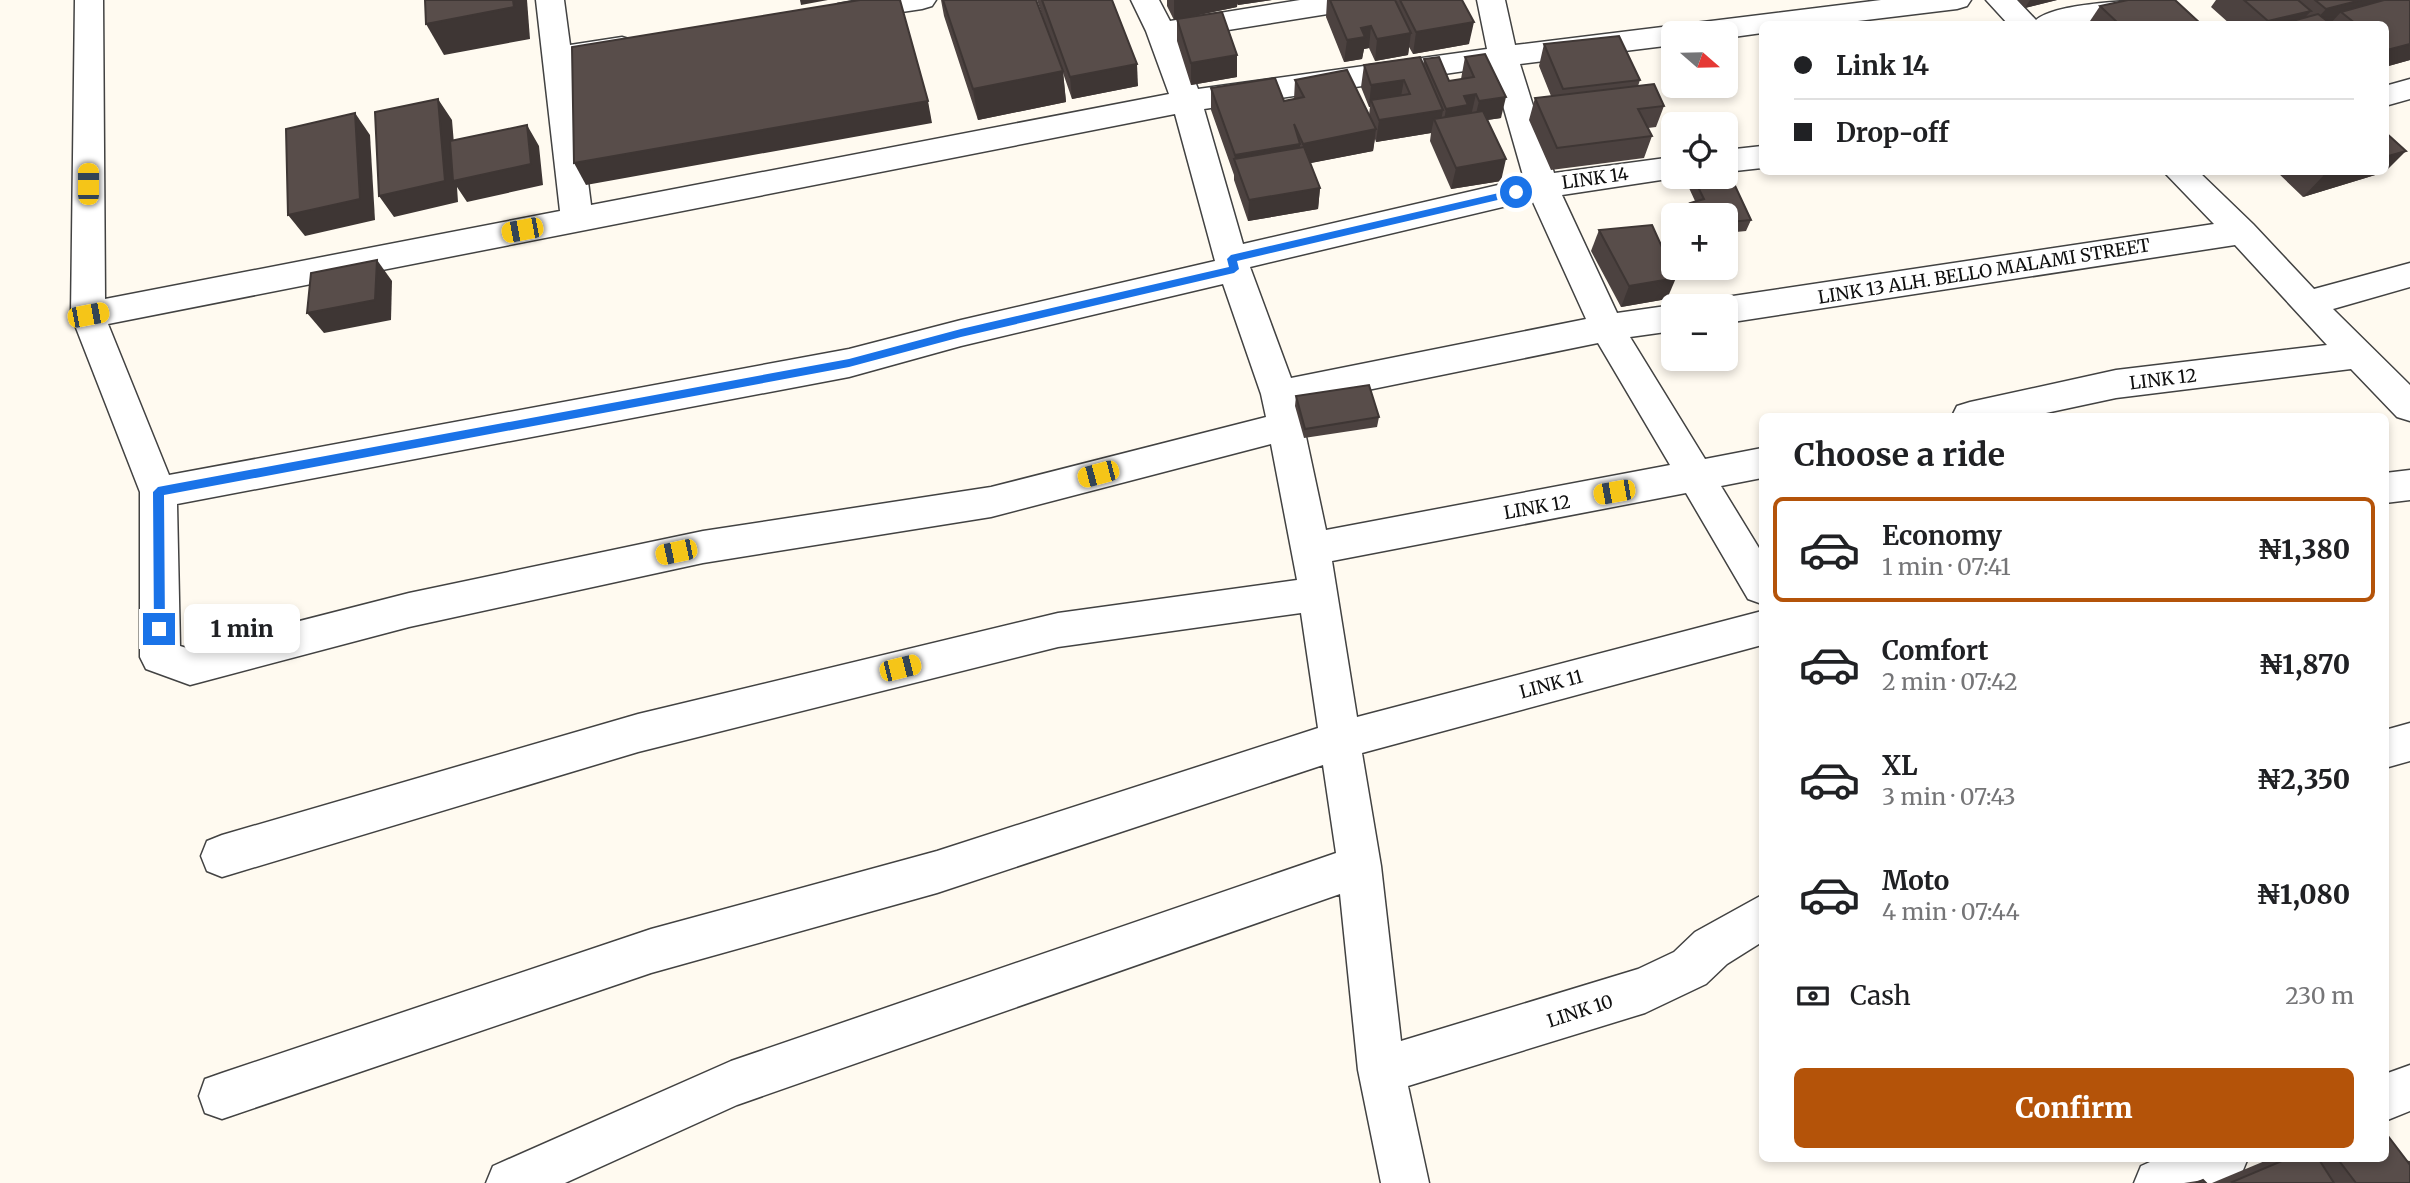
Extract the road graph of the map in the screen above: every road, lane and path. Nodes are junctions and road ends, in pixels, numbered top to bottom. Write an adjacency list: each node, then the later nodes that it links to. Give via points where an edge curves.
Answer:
1 (89, 0): 35 (street)
2 (550, 0): 20 (street)
3 (922, 0): 10 (street)
4 (1145, 0): 16 (street)
5 (1359, 0): 16 (street)
6 (1490, 0): 19 (street)
7 (1957, 0): 11 (street)
8 (2000, 0): 12 (street)
9 (2154, 0): 13 (street)
10 (818, 16)
11 (1785, 21)
12 (2021, 21)
13 (2061, 21)
14 (1759, 24): 15 (street)
15 (1738, 27)
16 (1161, 31): 23 (street)
17 (1661, 36): 19 (street)
18 (649, 43): 20 (street)
19 (1503, 56): 23 (street); 28 (street)
20 (558, 57): 29 (street)
21 (2410, 89): 22 (street)
22 (2389, 95)
23 (1186, 101): 29 (street); 31 (street)
24 (1759, 157): 25 (street)
25 (1738, 160)
26 (1661, 170): 28 (street, LINK 14)
27 (2183, 175): 30 (street)
28 (1542, 186): 31 (street, LINK 14); 37 (street)
29 (577, 220): 35 (street)
30 (2242, 232): 33 (street); 34 (street, LINK 13 ALH. BELLO MALAMI STREET)
31 (1233, 264): 40 (street); 46 (street, LINK 14, via 849,363)
32 (2410, 275): 33 (street)
33 (2307, 304): 38 (street)
34 (1738, 308)
35 (88, 315): 46 (street)
36 (1661, 320): 37 (street)
37 (1607, 328): 40 (street); 43 (street)
38 (2358, 355): 39 (street); 41 (street, LINK 12, via 2116,384)
39 (2410, 407)
40 (1282, 410): 46 (street, via 991,502 703,547 409,610 190,667 160,657); 47 (street)
41 (1984, 413)
42 (1759, 464): 43 (street, LINK 12)
43 (1696, 477): 47 (street, LINK 12); 48 (street)
44 (2410, 485): 45 (street)
45 (2389, 488)
46 (158, 492)
47 (1311, 548): 49 (street)
48 (1759, 582)
49 (1318, 594): 51 (street); 54 (street, via 1058,630 638,733)
50 (1759, 629): 51 (street, LINK 11)
51 (1340, 740): 55 (street); 59 (street, LINK 11, via 937,872 651,951)
52 (2410, 742): 53 (street)
53 (2389, 748)
54 (222, 856)
55 (1359, 866): 57 (street); 62 (street, via 731,1084)
56 (1759, 919): 57 (street, LINK 10, via 1711,948 1690,968 1645,990)
57 (1381, 1070): 63 (street)
58 (2410, 1088): 60 (street)
59 (222, 1096)
60 (2389, 1096)
61 (2213, 1162): 64 (street)
62 (510, 1183)
63 (1405, 1183)
64 (2158, 1183)

